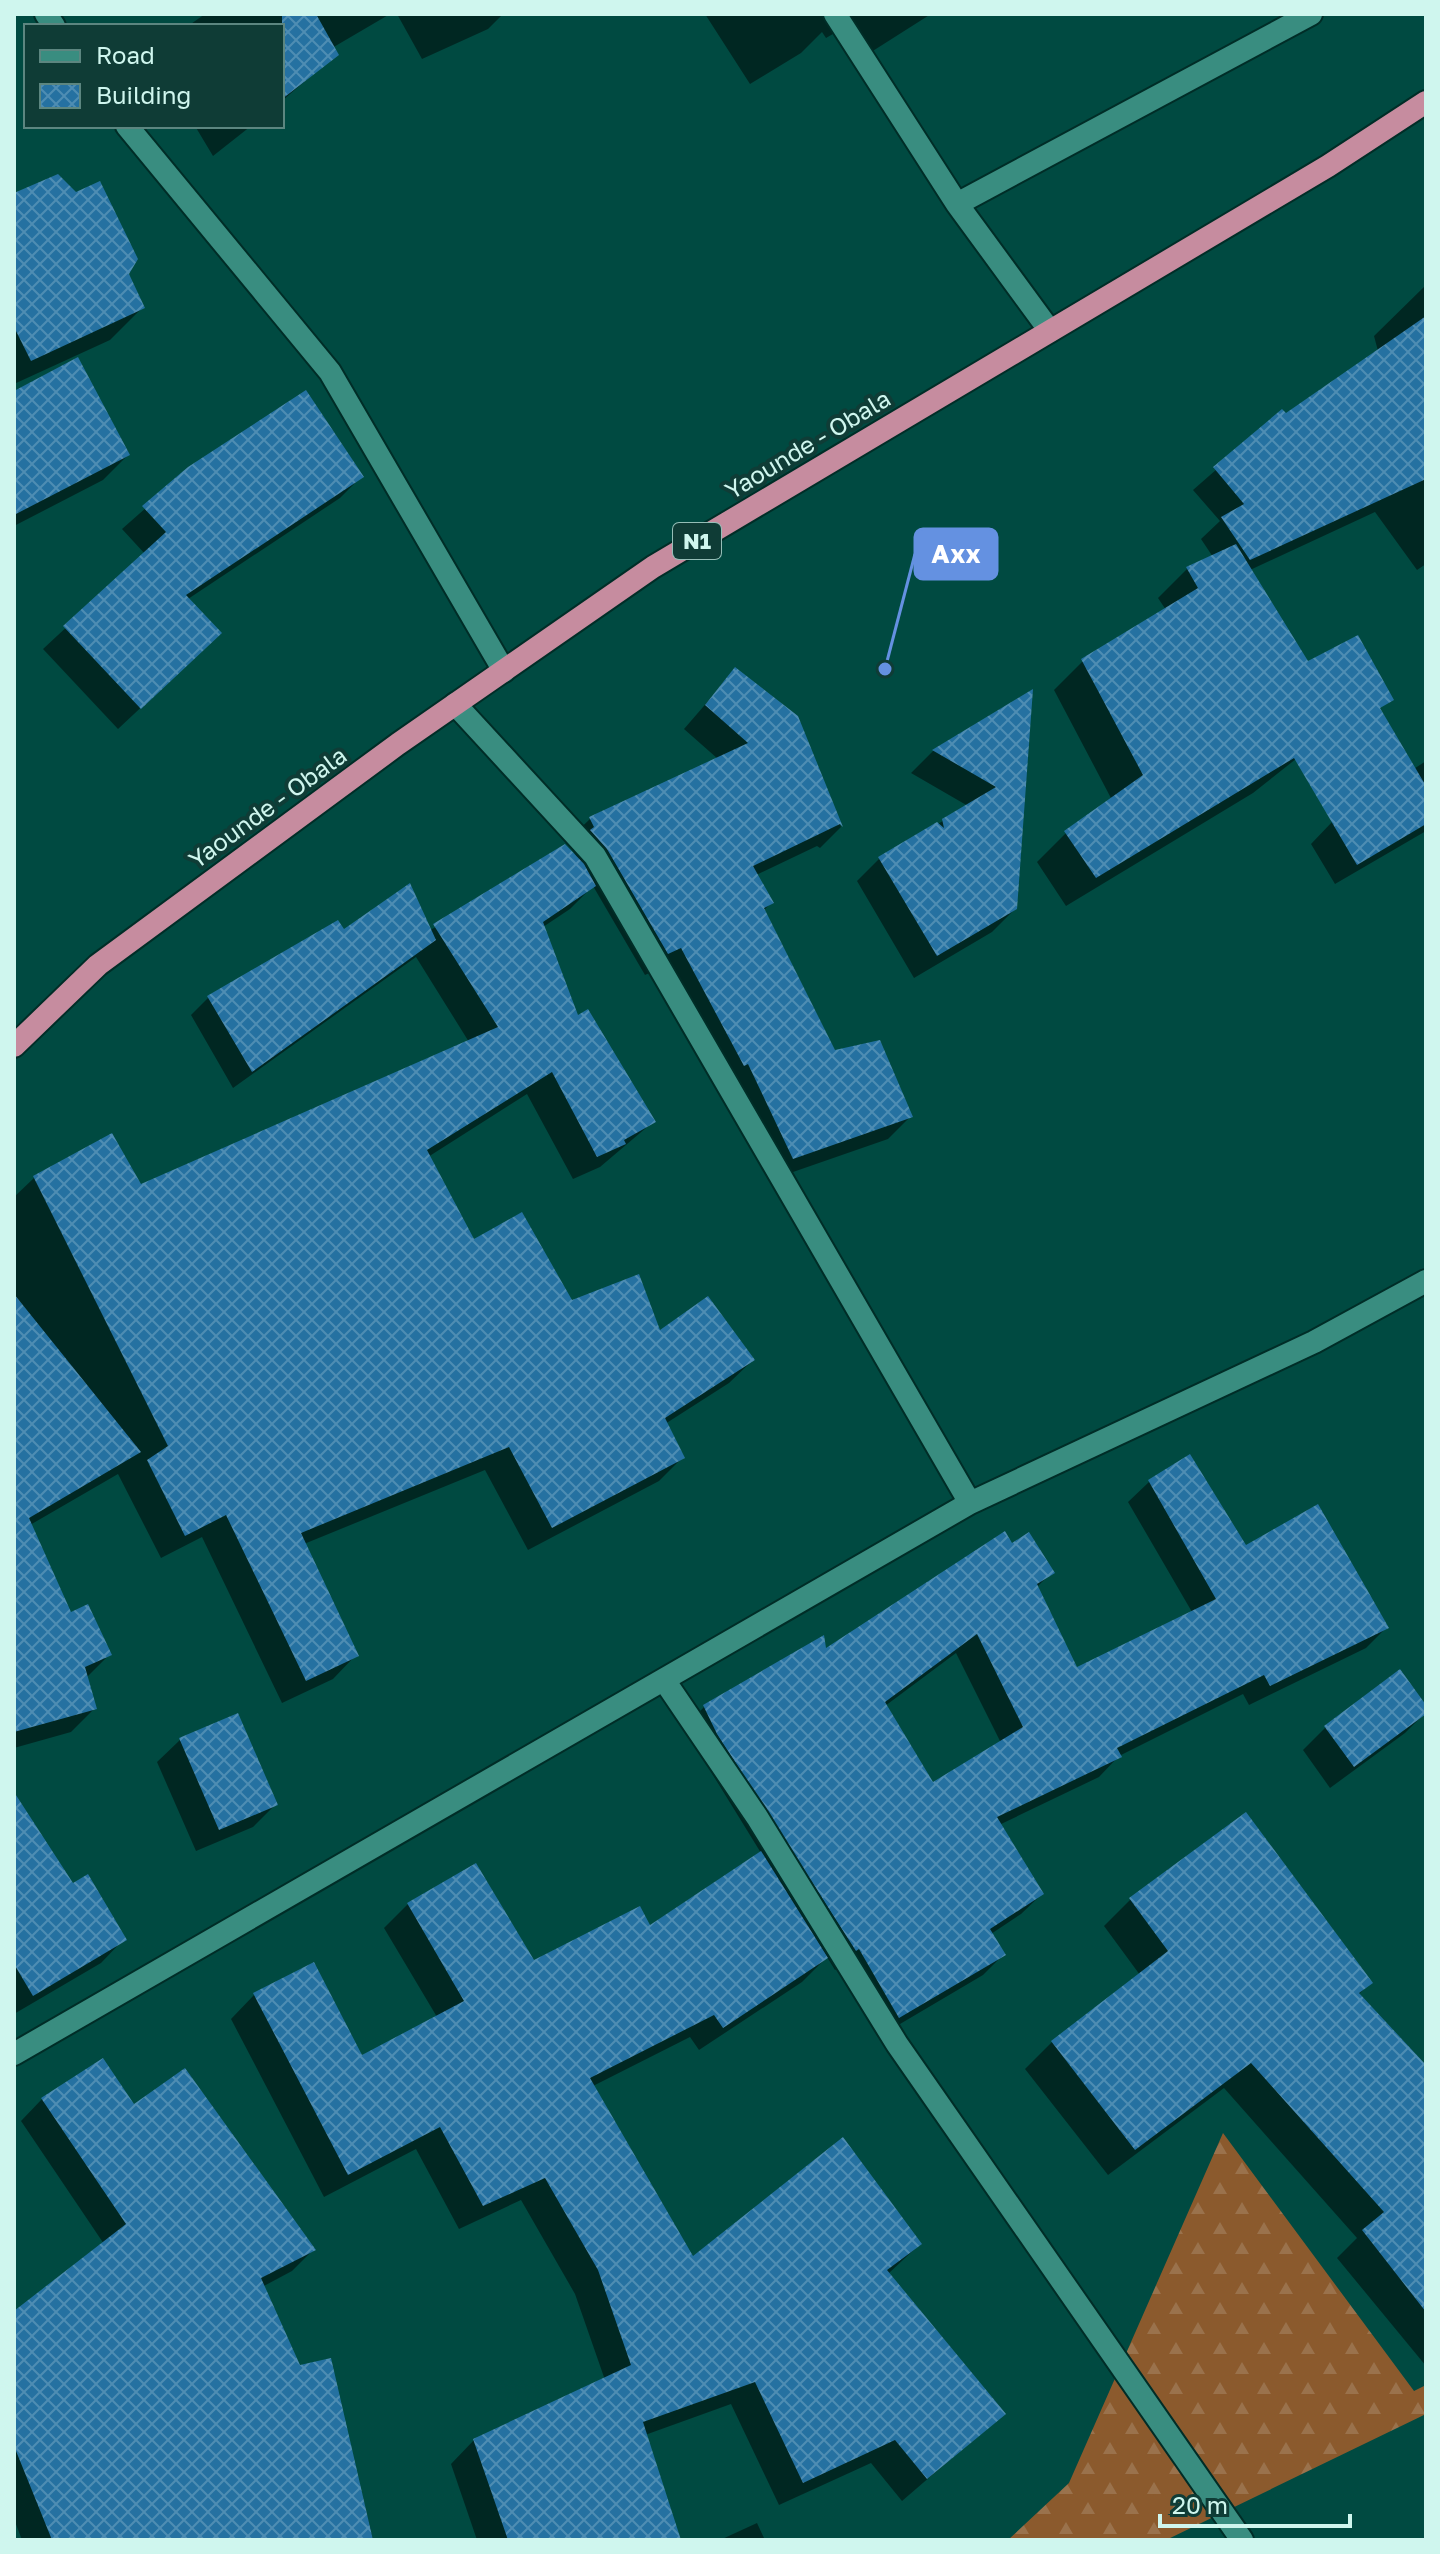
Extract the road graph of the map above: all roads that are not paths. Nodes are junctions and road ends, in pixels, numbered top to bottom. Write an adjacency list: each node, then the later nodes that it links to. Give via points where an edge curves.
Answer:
1 (835, 14): 5 (street)
2 (1311, 14): 5 (street)
3 (1426, 102): 6 (highway, Yaounde - Obala / N1)
4 (129, 128): 7 (street, via 330,372)
5 (957, 204): 6 (street)
6 (1050, 331): 7 (highway, Yaounde - Obala / N1, via 653,567)
7 (504, 671): 8 (highway, Yaounde - Obala / N1)
8 (455, 704): 9 (highway, Yaounde - Obala / N1, via 98,965); 11 (street, via 595,856)
9 (14, 1046)
10 (1426, 1281): 11 (street, via 1314,1342)
11 (970, 1503): 12 (street)
12 (664, 1680): 13 (street); 14 (street, via 757,1817 897,2044)
13 (14, 2054)
14 (1242, 2540)

